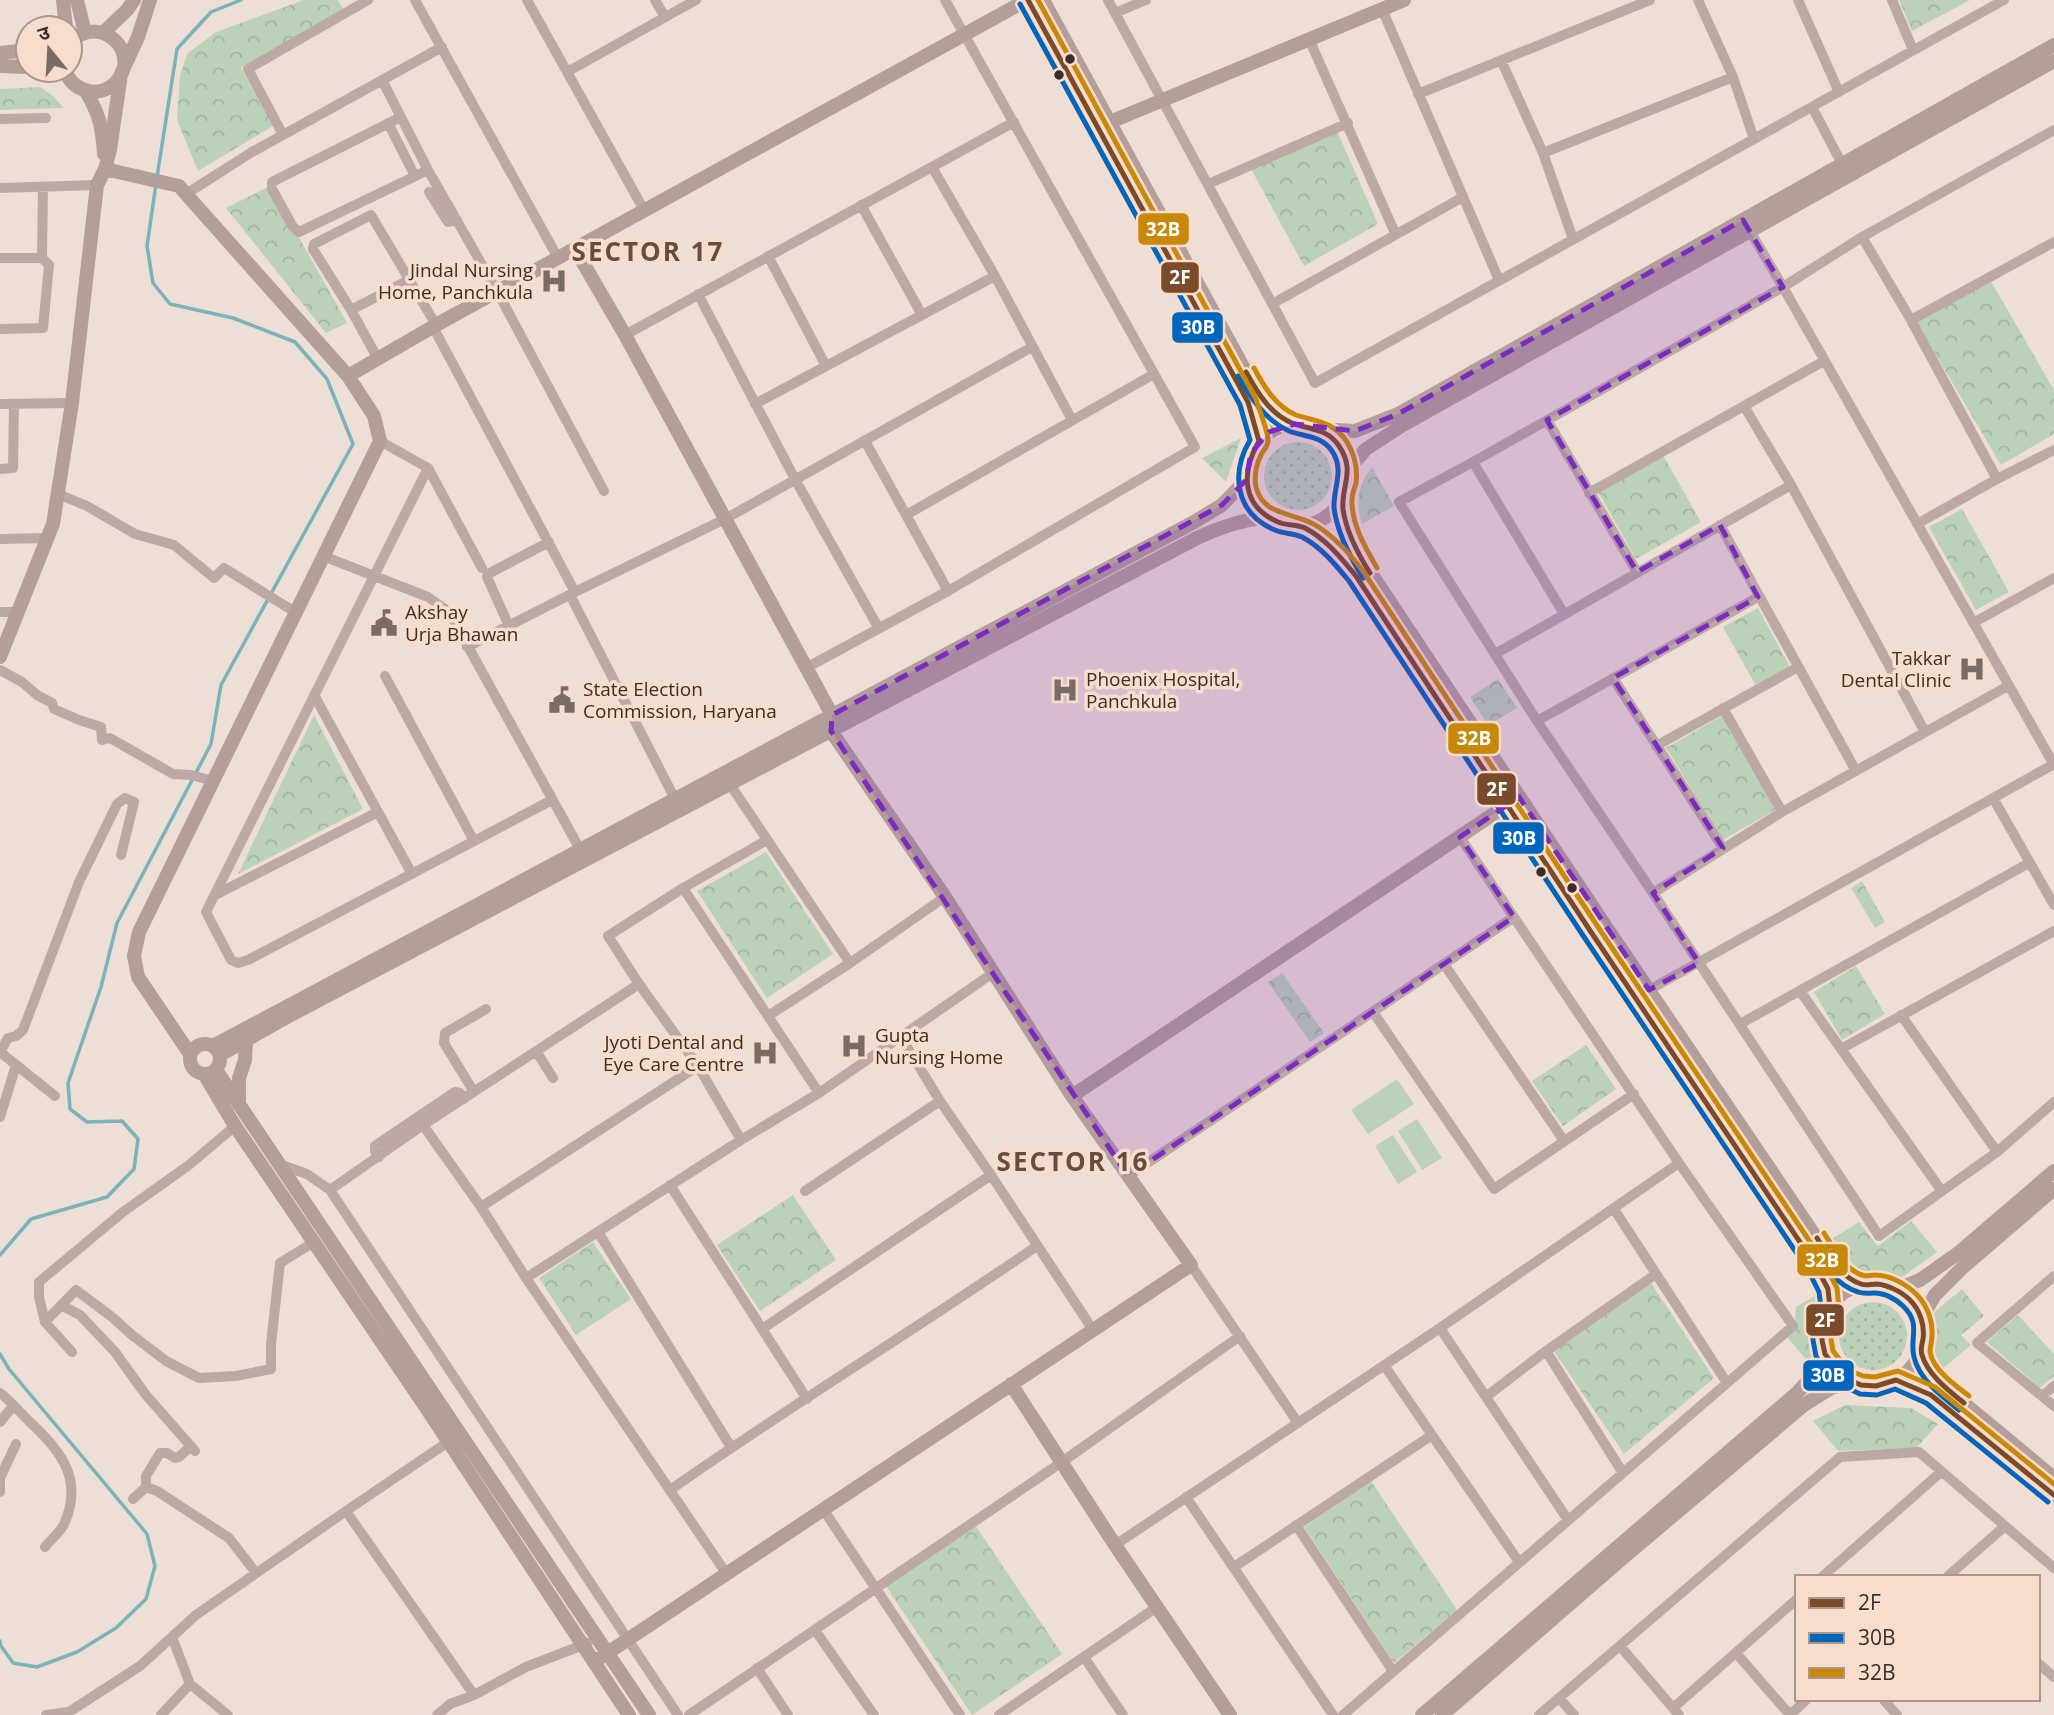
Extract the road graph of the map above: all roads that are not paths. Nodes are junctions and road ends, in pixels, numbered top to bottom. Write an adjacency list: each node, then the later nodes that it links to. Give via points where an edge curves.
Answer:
1 (77, 0): 23 (street)
2 (134, 0): 24 (street)
3 (150, 0): 33 (street)
4 (368, 0): 50 (street, via 248,69)
5 (415, 0): 28 (street)
6 (527, 0): 32 (street)
7 (655, 0): 22 (street)
8 (696, 0): 22 (street)
9 (945, 0): 25 (street)
10 (1027, 0): 25 (street); 108 (street, via 1248,402)
11 (1043, 0): 46 (street)
12 (1108, 0): 21 (street)
13 (1146, 0): 21 (street)
14 (1404, 0): 20 (street)
15 (1650, 0): 30 (street)
16 (1698, 0): 34 (street)
17 (1798, 0): 38 (street)
18 (1892, 0): 29 (street)
19 (2000, 1): 29 (street)
20 (1382, 9): 26 (street); 39 (street)
21 (1115, 12): 40 (street)
22 (665, 17): 32 (street)
23 (85, 33): 24 (street)
24 (103, 33): 33 (street, via 122,49)
25 (964, 34): 45 (street); 66 (street)
26 (1309, 39): 40 (street); 48 (street)
27 (2054, 45): 53 (street)
28 (442, 47): 35 (street); 77 (street)
29 (1913, 50): 38 (street)
30 (1501, 60): 39 (street); 52 (street)
31 (2054, 61): 68 (street)
32 (567, 72): 66 (street)
33 (121, 74): 37 (street, via 110,87); 55 (street)
34 (1733, 77): 51 (street); 52 (street)
35 (382, 80): 42 (street); 50 (street)
36 (74, 84): 37 (street)
37 (85, 90): 55 (street, via 97,110)
38 (1839, 92): 41 (street)
39 (1418, 94): 64 (street)
40 (1163, 100): 46 (street); 58 (street)
41 (1812, 107): 51 (street); 53 (street)
42 (401, 117): 47 (street); 56 (street)
43 (0, 118): 44 (street)
44 (46, 118)
45 (1014, 122): 54 (street); 95 (street)
46 (1110, 122): 104 (street, via 1259,396)
47 (388, 123): 57 (street); 57 (street, via 272,182 272,189 299,232)
48 (1348, 123): 58 (street); 69 (street)
49 (2054, 130): 70 (street)
50 (283, 135): 63 (street)
51 (1754, 139): 71 (street)
52 (1543, 153): 71 (street)
53 (1842, 163): 68 (street)
54 (932, 167): 65 (street); 78 (street)
55 (105, 169): 59 (street); 63 (street, via 179,186)
56 (428, 170): 57 (street); 67 (street)
57 (415, 176)
58 (1208, 184): 84 (street)
59 (97, 185): 60 (street); 97 (street)
60 (43, 187): 61 (street); 76 (street)
61 (0, 188)
62 (429, 192): 67 (street, via 448,222)
63 (186, 194): 96 (street)
64 (1463, 197): 69 (street); 80 (street)
65 (862, 205): 74 (street); 86 (street)
66 (644, 211): 73 (street)
67 (457, 220): 82 (street)
68 (1746, 225): 81 (street); 105 (street, via 1398,414 1354,430); 113 (street, via 1403,425 1366,449)
69 (1395, 233): 84 (street)
70 (1862, 237): 81 (street); 87 (street)
71 (1573, 239): 80 (street)
72 (2054, 242): 87 (street)
73 (575, 248): 77 (street); 90 (street)
74 (768, 256): 83 (street); 94 (street)
75 (0, 258): 76 (street)
76 (42, 258): 89 (street, via 49,265 43,328)
77 (558, 258): 82 (street)
78 (995, 276): 86 (street); 91 (street)
79 (409, 280): 85 (street); 85 (street, via 369,214 313,246); 88 (street)
80 (1499, 280): 84 (street, via 1315,383)
81 (1783, 287): 93 (street); 103 (street)
82 (497, 291): 88 (street); 118 (street)
83 (698, 294): 90 (street); 100 (street)
84 (1272, 303)
85 (351, 310): 92 (street)
86 (922, 315): 94 (street)
87 (1911, 320): 114 (street)
88 (434, 326): 92 (street); 130 (street)
89 (0, 329)
90 (625, 335): 124 (street)
91 (1032, 347): 102 (street); 107 (street)
92 (377, 359): 96 (street)
93 (1824, 361): 101 (street); 125 (street)
94 (826, 366): 100 (street)
95 (1154, 374): 102 (street); 136 (street, via 1195,447)
96 (348, 376): 106 (street, via 374,416)
97 (72, 403): 99 (street); 120 (street)
98 (0, 404): 99 (street)
99 (15, 404): 112 (street, via 13,468)
100 (754, 404): 116 (street)
101 (1744, 406): 117 (street); 119 (street)
102 (1072, 419): 122 (street)
103 (1547, 420): 110 (street); 119 (street)
104 (1295, 424): 105 (street); 108 (street)
105 (1317, 429): 113 (street, via 1339,447)
106 (380, 441): 111 (street); 131 (street)
107 (865, 441): 116 (street); 122 (street)
108 (1259, 441): 115 (street, via 1249,457)
109 (2054, 450): 114 (street)
110 (1474, 462): 143 (street); 148 (street, via 1399,502)
111 (428, 468): 132 (street); 134 (street)
112 (0, 469)
113 (1348, 470): 121 (street)
114 (1997, 479): 125 (street)
115 (1246, 480): 123 (street, via 1253,501); 158 (street, via 1222,505 1194,522)
116 (796, 481): 124 (street); 146 (street)
117 (1791, 485): 126 (street); 161 (street)
118 (604, 491)
119 (1589, 493): 133 (street)
120 (58, 494): 128 (street); 142 (street, via 135,534 174,545 214,578 224,568)
121 (1343, 497): 127 (street, via 1321,520); 193 (street, via 1349,532 1368,569)
122 (906, 515): 136 (street)
123 (1267, 517): 127 (street); 160 (street, via 1244,520 1197,538)
124 (725, 519): 138 (street); 151 (street)
125 (1917, 524): 144 (street)
126 (1720, 525): 133 (street); 139 (street)
127 (1300, 526): 170 (street, via 1335,548 1356,576)
128 (48, 538): 129 (street); 141 (street)
129 (0, 539)
130 (549, 542): 138 (street); 145 (street, via 488,575)
131 (323, 556): 134 (street); 142 (street)
132 (482, 568)
133 (1637, 572): 143 (street)
134 (373, 576): 147 (street, via 428,597 449,612); 156 (street)
135 (2051, 579): 137 (street); 144 (street)
136 (948, 591): 146 (street)
137 (2054, 592)
138 (573, 594): 145 (street); 168 (street)
139 (1758, 597): 150 (street); 154 (street)
140 (0, 612): 141 (street)
141 (18, 612): 149 (street)
142 (295, 612): 166 (street)
143 (1564, 614): 148 (street)
144 (1973, 623): 155 (street)
145 (509, 625): 147 (street)
146 (878, 627): 151 (street)
147 (467, 647): 169 (street)
148 (1495, 654): 159 (street)
149 (0, 657)
150 (1798, 667): 157 (street); 164 (street)
151 (806, 668): 158 (street)
152 (0, 670): 166 (street, via 52,703 54,709 101,727 102,740 110,738 173,774)
153 (385, 676): 174 (street)
154 (1613, 678): 159 (street); 162 (street)
155 (2008, 686): 161 (street); 163 (street)
156 (314, 695): 171 (street); 183 (street)
157 (1723, 708): 162 (street); 172 (street)
158 (832, 715): 160 (street); 165 (street)
159 (1537, 721): 182 (street)
160 (831, 731): 165 (street); 184 (street)
161 (1925, 732): 164 (street)
162 (1656, 746): 176 (street)
163 (2054, 765): 167 (street)
164 (1856, 771): 172 (street)
165 (726, 779): 168 (street); 175 (street); 178 (street)
166 (213, 781): 205 (street, via 139,932 134,956 138,977)
167 (1993, 798): 179 (street); 189 (street)
168 (675, 799): 178 (street)
169 (552, 800): 174 (street); 178 (street)
170 (1507, 805): 173 (street); 248 (street, via 1816,1266 1828,1289)
171 (378, 812): 180 (street); 183 (street)
172 (1782, 812): 176 (street)
173 (1460, 837): 186 (street); 214 (street)
174 (474, 841): 180 (street)
175 (767, 841): 181 (street); 188 (street)
176 (1724, 848): 182 (street)
177 (121, 855): 204 (street, via 134,802 125,798 117,804 79,882 23,1030 8,1038)
178 (583, 855): 201 (street); 206 (street)
179 (2029, 863): 185 (street); 194 (street)
180 (412, 874): 183 (street, via 238,963 231,960 206,912)
181 (684, 888): 192 (street, via 608,936); 198 (street)
182 (1653, 892): 189 (street)
183 (215, 895)
184 (945, 897): 188 (street); 191 (street)
185 (2054, 905)
186 (1514, 917): 190 (street); 212 (street)
187 (2054, 931): 197 (street)
188 (850, 963): 198 (street)
189 (1699, 963): 193 (street); 199 (street)
190 (1444, 964): 196 (street); 223 (street)
191 (993, 973): 200 (street); 214 (street)
192 (639, 984): 203 (street); 208 (street)
193 (1649, 990): 245 (street, via 1830,1258)
194 (1800, 991): 199 (street); 202 (street)
195 (486, 1009): 210 (street, via 443,1038)
196 (1373, 1012): 223 (street, via 1494,1189); 230 (street)
197 (1901, 1015): 202 (street); 224 (street)
198 (768, 1016): 211 (street)
199 (1740, 1024): 235 (street, via 1880,1236)
200 (901, 1037): 211 (street); 216 (street)
201 (246, 1041): 206 (street); 218 (street)
202 (1840, 1049): 235 (street)
203 (536, 1051): 209 (street); 210 (street)
204 (0, 1052): 207 (street)
205 (190, 1054): 206 (street, via 193,1069); 206 (street, via 209,1044)
206 (213, 1061): 218 (street); 221 (street)
207 (16, 1065): 213 (street); 219 (street)
208 (698, 1066): 222 (street); 236 (street)
209 (553, 1078)
210 (474, 1092): 215 (street)
211 (819, 1093): 222 (street)
212 (1634, 1094): 223 (street); 226 (street)
213 (55, 1096)
214 (1072, 1096): 230 (street)
215 (464, 1099): 220 (street); 225 (street, via 455,1092 375,1146)
216 (940, 1101): 229 (street); 234 (street)
217 (2054, 1102): 224 (street)
218 (239, 1106): 227 (street)
219 (0, 1117)
220 (423, 1125): 225 (street); 236 (street)
221 (235, 1126): 239 (street); 250 (street, via 39,1282)
222 (741, 1140): 231 (street)
223 (1564, 1141)
224 (1997, 1152): 235 (street)
225 (379, 1157): 233 (street)
226 (1679, 1163): 237 (street); 262 (street, via 1793,1326)
227 (279, 1164): 233 (street, via 307,1174); 274 (street)
228 (2054, 1171): 246 (street, via 1957,1254 1920,1280)
229 (991, 1175): 240 (street); 252 (street)
230 (1128, 1176): 241 (street)
231 (670, 1185): 238 (street); 252 (street)
232 (2054, 1189): 249 (street, via 1962,1268 1935,1295)
233 (330, 1190): 307 (street)
234 (805, 1191)
235 (1941, 1191)
236 (481, 1207): 244 (street)
237 (1614, 1209): 242 (street); 251 (street)
238 (598, 1232): 244 (street); 276 (street)
239 (314, 1242): 247 (street, via 280,1263 271,1369 200,1378 166,1361 76,1290); 274 (street)
240 (1037, 1246): 253 (street); 268 (street)
241 (1191, 1265): 253 (street); 254 (street)
242 (1656, 1274): 255 (street); 262 (street)
243 (2054, 1276): 267 (street, via 1977,1343)
244 (526, 1278): 282 (street)
245 (1862, 1285): 246 (street); 248 (street, via 1845,1292)
246 (1895, 1290): 249 (street, via 1912,1302)
247 (61, 1305): 250 (street); 281 (street, via 80,1315 115,1352 193,1448 175,1458 160,1453 146,1476)
248 (1830, 1308): 258 (street, via 1821,1332)
249 (1921, 1319): 256 (street)
250 (45, 1322): 257 (street)
251 (1440, 1328): 259 (street); 266 (street)
252 (762, 1329): 268 (street)
253 (1093, 1330): 263 (street)
254 (1240, 1336): 272 (street); 277 (street)
255 (1546, 1351): 266 (street); 279 (street)
256 (1921, 1351): 260 (street); 280 (street, via 1944,1387)
257 (72, 1352)
258 (1825, 1354): 261 (street, via 1835,1369); 340 (street, via 1798,1392)
259 (1384, 1365): 272 (street); 273 (street)
260 (1896, 1380): 261 (street, via 1876,1386); 284 (street, via 1931,1395)
261 (1854, 1382): 341 (street, via 1830,1388 1804,1405)
262 (1727, 1383): 279 (street)
263 (1011, 1384): 277 (street); 287 (street)
264 (2054, 1386): 267 (street)
265 (0, 1394): 269 (street)
266 (1487, 1396): 289 (street)
267 (2042, 1396): 270 (street)
268 (807, 1399): 276 (street)
269 (13, 1406): 271 (street); 293 (street, via 54,1444 71,1482 73,1493 65,1524)
270 (2054, 1406)
271 (0, 1422)
272 (1298, 1423): 285 (street)
273 (1432, 1435): 290 (street); 294 (street)
274 (455, 1438): 288 (street); 306 (street); 308 (street)
275 (16, 1444): 283 (street)
276 (732, 1447): 282 (street)
277 (1062, 1462): 292 (street); 301 (street)
278 (1941, 1472): 291 (street); 299 (street); 309 (street, via 1919,1452 1840,1457)
279 (1623, 1473): 289 (street)
280 (2054, 1478)
281 (146, 1487): 286 (street); 297 (street, via 229,1538)
282 (670, 1490): 298 (street)
283 (0, 1492)
284 (2054, 1495)
285 (1186, 1497): 292 (street); 295 (street)
286 (132, 1499)
287 (824, 1509): 298 (street); 301 (street)
288 (345, 1510): 297 (street); 319 (street)
289 (1568, 1520): 294 (street)
290 (1296, 1525): 295 (street); 316 (street)
291 (2004, 1526): 296 (street); 300 (street)
292 (1115, 1545): 303 (street)
293 (45, 1547)
294 (1520, 1562): 316 (street)
295 (1234, 1567): 338 (street)
296 (2054, 1568)
297 (256, 1573): 305 (street)
298 (726, 1573): 307 (street)
299 (1824, 1575)
300 (1949, 1575)
301 (877, 1588): 304 (street); 334 (street)
302 (1795, 1601): 311 (street)
303 (1157, 1607): 312 (street); 337 (street)
304 (815, 1630): 315 (street); 333 (street)
305 (172, 1637): 318 (street); 324 (street, via 140,1666 69,1712)
306 (598, 1639): 308 (street); 310 (street)
307 (626, 1640): 310 (street); 330 (street)
308 (583, 1646): 313 (street); 319 (street, via 526,1667)
309 (1620, 1646): 320 (street); 323 (street)
310 (607, 1652): 313 (street); 329 (street)
311 (1736, 1653): 323 (street); 344 (street)
312 (1084, 1657): 335 (street); 336 (street)
313 (594, 1662): 328 (street)
314 (2040, 1666): 317 (street)
315 (757, 1668): 331 (street); 332 (street)
316 (1393, 1671): 339 (street)
317 (2054, 1677)
318 (190, 1684): 325 (street); 326 (street)
319 (474, 1695): 327 (street)
320 (1559, 1698): 342 (street); 343 (street)
321 (1805, 1701): 344 (street)
322 (1885, 1701): 345 (street)
323 (1676, 1711)
324 (46, 1715)
325 (161, 1715)
326 (228, 1715)
327 (437, 1715)
328 (629, 1715)
329 (649, 1715)
330 (678, 1715)
331 (689, 1715)
332 (788, 1715)
333 (874, 1715)
334 (960, 1715)
335 (999, 1715)
336 (1123, 1715)
337 (1230, 1715)
338 (1334, 1715)
339 (1343, 1715)
340 (1422, 1715)
341 (1442, 1715)
342 (1539, 1715)
343 (1574, 1715)
344 (1790, 1715)
345 (1897, 1715)

